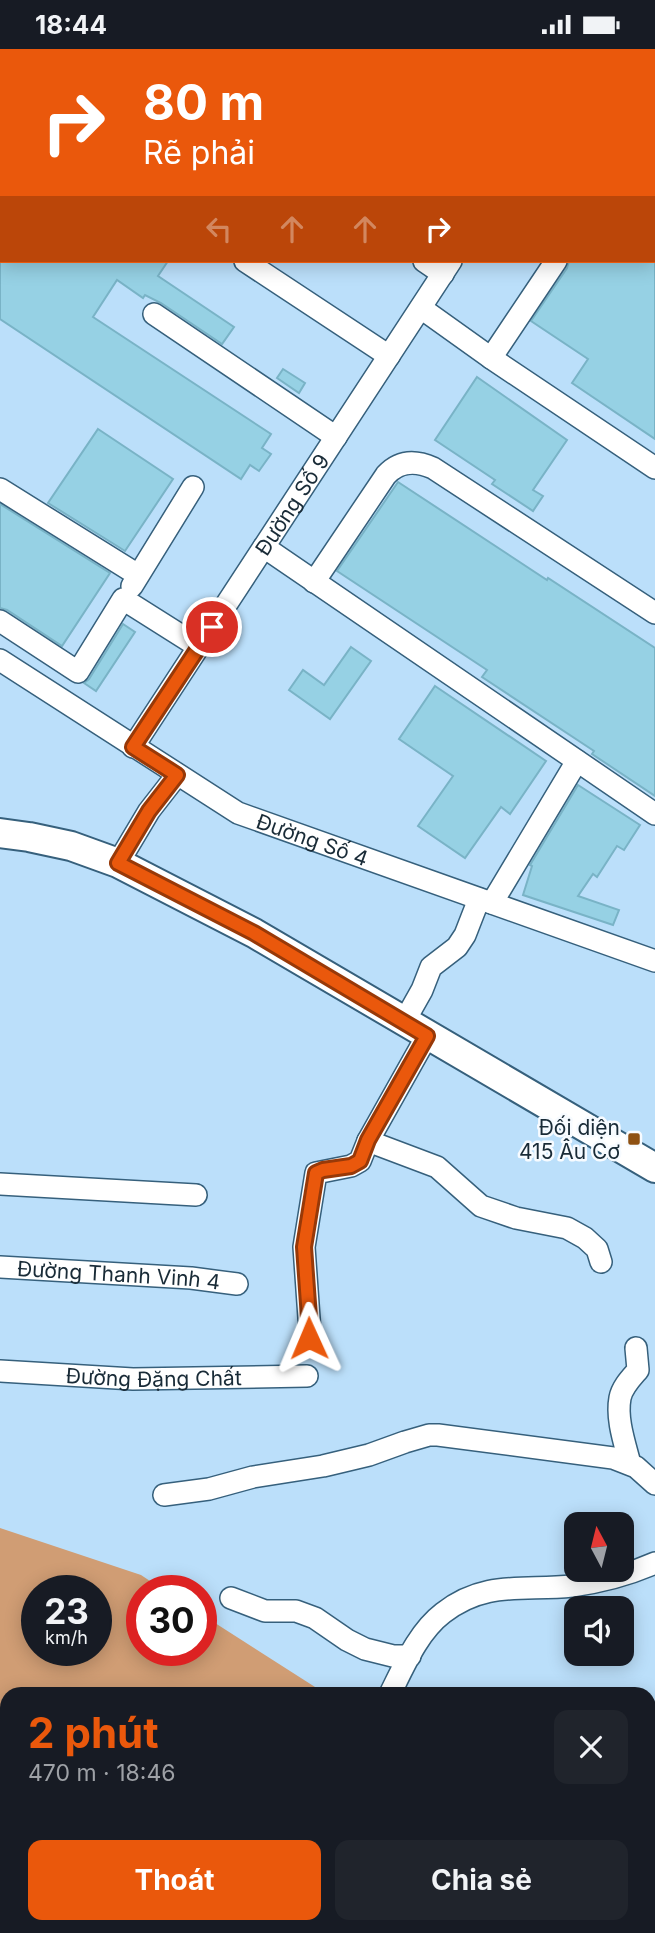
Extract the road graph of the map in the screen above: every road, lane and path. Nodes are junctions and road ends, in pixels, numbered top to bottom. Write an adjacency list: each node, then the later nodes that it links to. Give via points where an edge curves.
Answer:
1 (248, 263): 6 (street)
2 (555, 263): 7 (street)
3 (447, 267): 4 (street, Đường Số 9)
4 (421, 307): 6 (street, Đường Số 9); 7 (street)
5 (154, 314): 8 (street)
6 (389, 356): 8 (street, Đường Số 9)
7 (491, 358): 9 (street)
8 (336, 437): 12 (street, Đường Số 9)
9 (655, 468)
10 (193, 487): 13 (street)
11 (0, 489): 13 (street)
12 (264, 548): 14 (street); 18 (street, Đường Số 9)
13 (138, 575): 15 (street)
14 (314, 582): 16 (street, via 386,475 397,465 418,463 433,468); 21 (street)
15 (123, 599): 17 (street, via 78,672); 18 (street)
16 (655, 613)
17 (0, 621)
18 (199, 647): 20 (street, Đường Số 9)
19 (3, 667): 20 (street, Đường Số 4)
20 (133, 747): 22 (street, Đường Số 4)
21 (577, 761): 23 (street); 26 (street)
22 (177, 775): 25 (street); 26 (street, Đường Số 4, via 238,813)
23 (655, 814)
24 (0, 833): 25 (main road, via 71,846)
25 (118, 863): 28 (main road, via 254,933)
26 (485, 901): 27 (street, Đường Số 4); 28 (street, via 457,947 431,967)
27 (655, 961)
28 (416, 1029): 29 (street); 30 (main road)
29 (368, 1140): 33 (street, via 437,1167 481,1206 567,1228 597,1249); 36 (street, via 360,1161 316,1173 304,1247 310,1332)
30 (655, 1168)
31 (0, 1184): 32 (street)
32 (196, 1195)
33 (601, 1262)
34 (0, 1267): 35 (street, Đường Thanh Vinh 4)
35 (237, 1284)
36 (306, 1344)
37 (636, 1348): 40 (street, via 638,1370 620,1396 619,1415)
38 (0, 1371): 39 (street, Đường Đặng Chất, via 133,1379)
39 (307, 1377)
40 (630, 1464): 41 (street); 42 (street, via 438,1435 323,1466)
41 (655, 1484)
42 (164, 1495)
43 (655, 1563): 45 (street, via 614,1579 477,1594 442,1613)
44 (231, 1598): 45 (street, via 265,1611 296,1611 365,1649)
45 (410, 1656): 46 (street)
46 (394, 1687)

